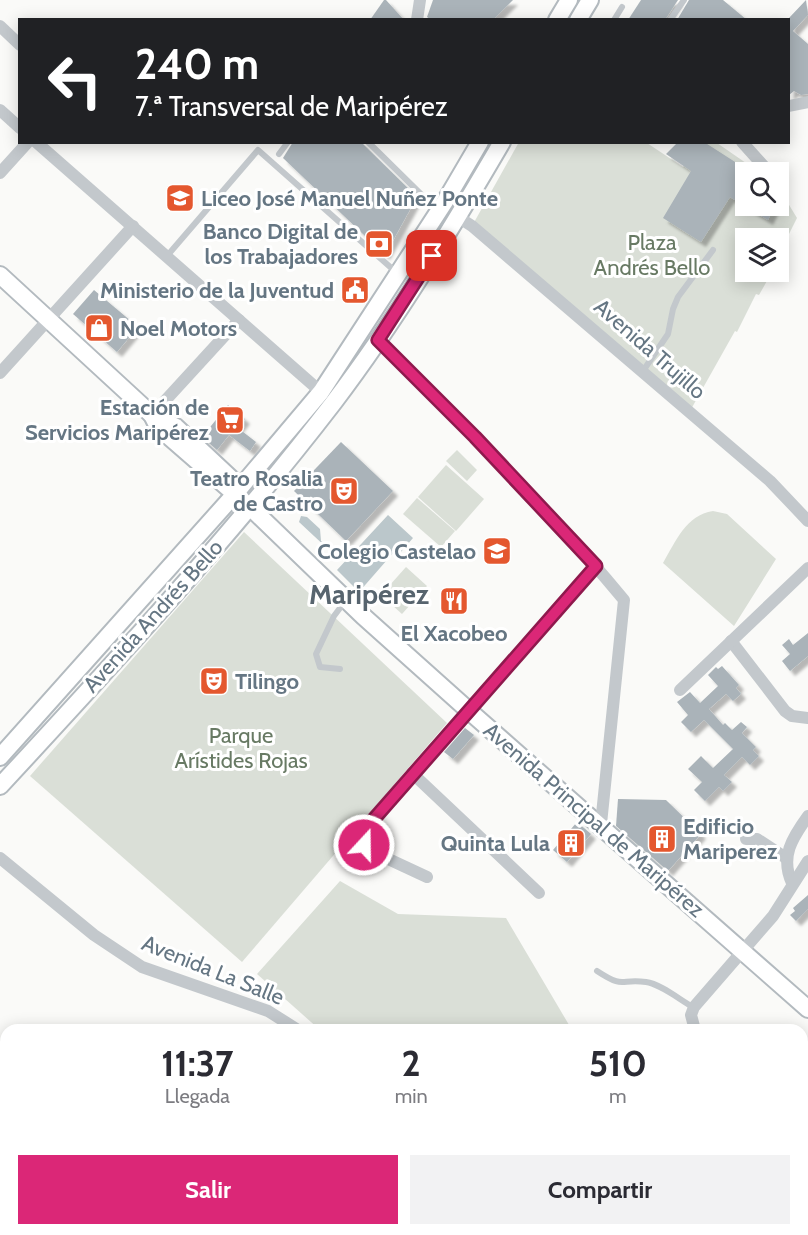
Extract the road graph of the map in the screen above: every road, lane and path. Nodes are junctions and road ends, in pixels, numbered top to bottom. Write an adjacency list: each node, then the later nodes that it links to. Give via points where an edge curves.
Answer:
1 (420, 0): 6 (street)
2 (569, 0): 7 (street)
3 (590, 0): 8 (street)
4 (684, 0): 10 (lane)
5 (622, 7): 9 (lane)
6 (417, 18)
7 (558, 18)
8 (579, 18)
9 (615, 18)
10 (671, 18)
11 (0, 26): 12 (street)
12 (18, 43)
13 (808, 102): 14 (street)
14 (790, 106)
15 (0, 110): 16 (street)
16 (18, 126)
17 (26, 144): 26 (street)
18 (38, 144): 29 (street)
19 (286, 144): 24 (lane)
20 (370, 144): 27 (lane)
21 (479, 144): 27 (street, Avenida Andrés Bello)
22 (501, 144): 28 (street, Avenida Andrés Bello)
23 (744, 144): 25 (street)
24 (279, 154)
25 (760, 162)
26 (0, 173)
27 (439, 212): 32 (street, Avenida Andrés Bello)
28 (458, 217): 36 (street, Avenida Andrés Bello); 37 (street, Avenida Trujillo)
29 (133, 226): 31 (street); 34 (street)
30 (713, 250): 37 (lane, via 678,297 668,334)
31 (167, 256): 32 (lane, via 258,150); 35 (street)
32 (398, 274): 39 (street, Avenida Andrés Bello)
33 (0, 275): 34 (street, Avenida Principal de Maripérez)
34 (49, 320): 38 (street); 40 (street, Avenida Principal de Maripérez)
35 (239, 320): 39 (street); 40 (street)
36 (378, 340): 42 (street, Avenida Andrés Bello); 44 (street)
37 (643, 371): 43 (street, Avenida Trujillo, via 770,481)
38 (0, 373)
39 (321, 392): 41 (street, Avenida Andrés Bello)
40 (152, 415): 41 (street, Avenida Principal de Maripérez, via 176,427 229,473)
41 (238, 491): 42 (street, Avenida Principal de Maripérez); 52 (street, Avenida Andrés Bello)
42 (250, 507): 46 (street, Avenida Principal de Maripérez); 54 (street, Avenida Andrés Bello)
43 (808, 521)
44 (596, 566): 50 (street); 56 (street, via 624,600)
45 (808, 568): 47 (street)
46 (346, 599): 48 (lane, via 316,654 320,667); 50 (street, Avenida Principal de Maripérez)
47 (731, 641): 49 (street); 51 (street, via 785,711)
48 (340, 669)
49 (680, 690)
50 (468, 710): 53 (street); 56 (street, Avenida Principal de Maripérez)
51 (808, 718)
52 (0, 756)
53 (412, 773): 61 (street, via 362,836 364,845 378,855); 63 (street)
54 (0, 786)
55 (808, 816): 59 (street)
56 (601, 824): 64 (street, Avenida Principal de Maripérez)
57 (746, 839): 59 (street, via 757,839)
58 (0, 858): 68 (street, Avenida La Salle, via 94,935 142,967 268,1011)
59 (786, 858): 62 (street)
60 (808, 861): 62 (street)
61 (427, 877)
62 (792, 884): 64 (street, via 773,916)
63 (539, 893)
64 (742, 951): 66 (street); 67 (street, Avenida Principal de Maripérez)
65 (597, 971): 66 (lane, via 623,985 648,982)
66 (694, 1008): 69 (street)
67 (808, 1009)
68 (284, 1024)
69 (694, 1024)

